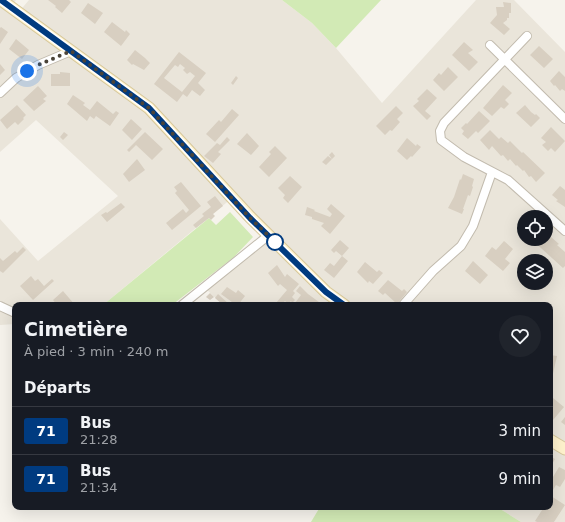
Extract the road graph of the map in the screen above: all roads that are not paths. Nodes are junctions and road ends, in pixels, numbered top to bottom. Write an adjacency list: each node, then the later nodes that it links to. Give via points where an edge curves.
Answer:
1 (1, 0): 4 (street)
2 (527, 36): 5 (street)
3 (490, 45): 5 (street)
4 (71, 51): 6 (street, via 16,78); 10 (street, via 149,108 250,218)
5 (504, 59): 7 (street); 8 (street, via 444,123 440,131 441,140 446,144)
6 (0, 93)
7 (565, 119)
8 (492, 172): 9 (street, via 508,180); 13 (street, via 473,226 461,246 432,271)
9 (565, 231)
10 (269, 235): 11 (street); 12 (street, via 326,292)
11 (186, 302)
12 (340, 302)
13 (406, 302)
14 (0, 306): 15 (street)
15 (12, 312)
16 (553, 442): 17 (street)
17 (565, 448)

